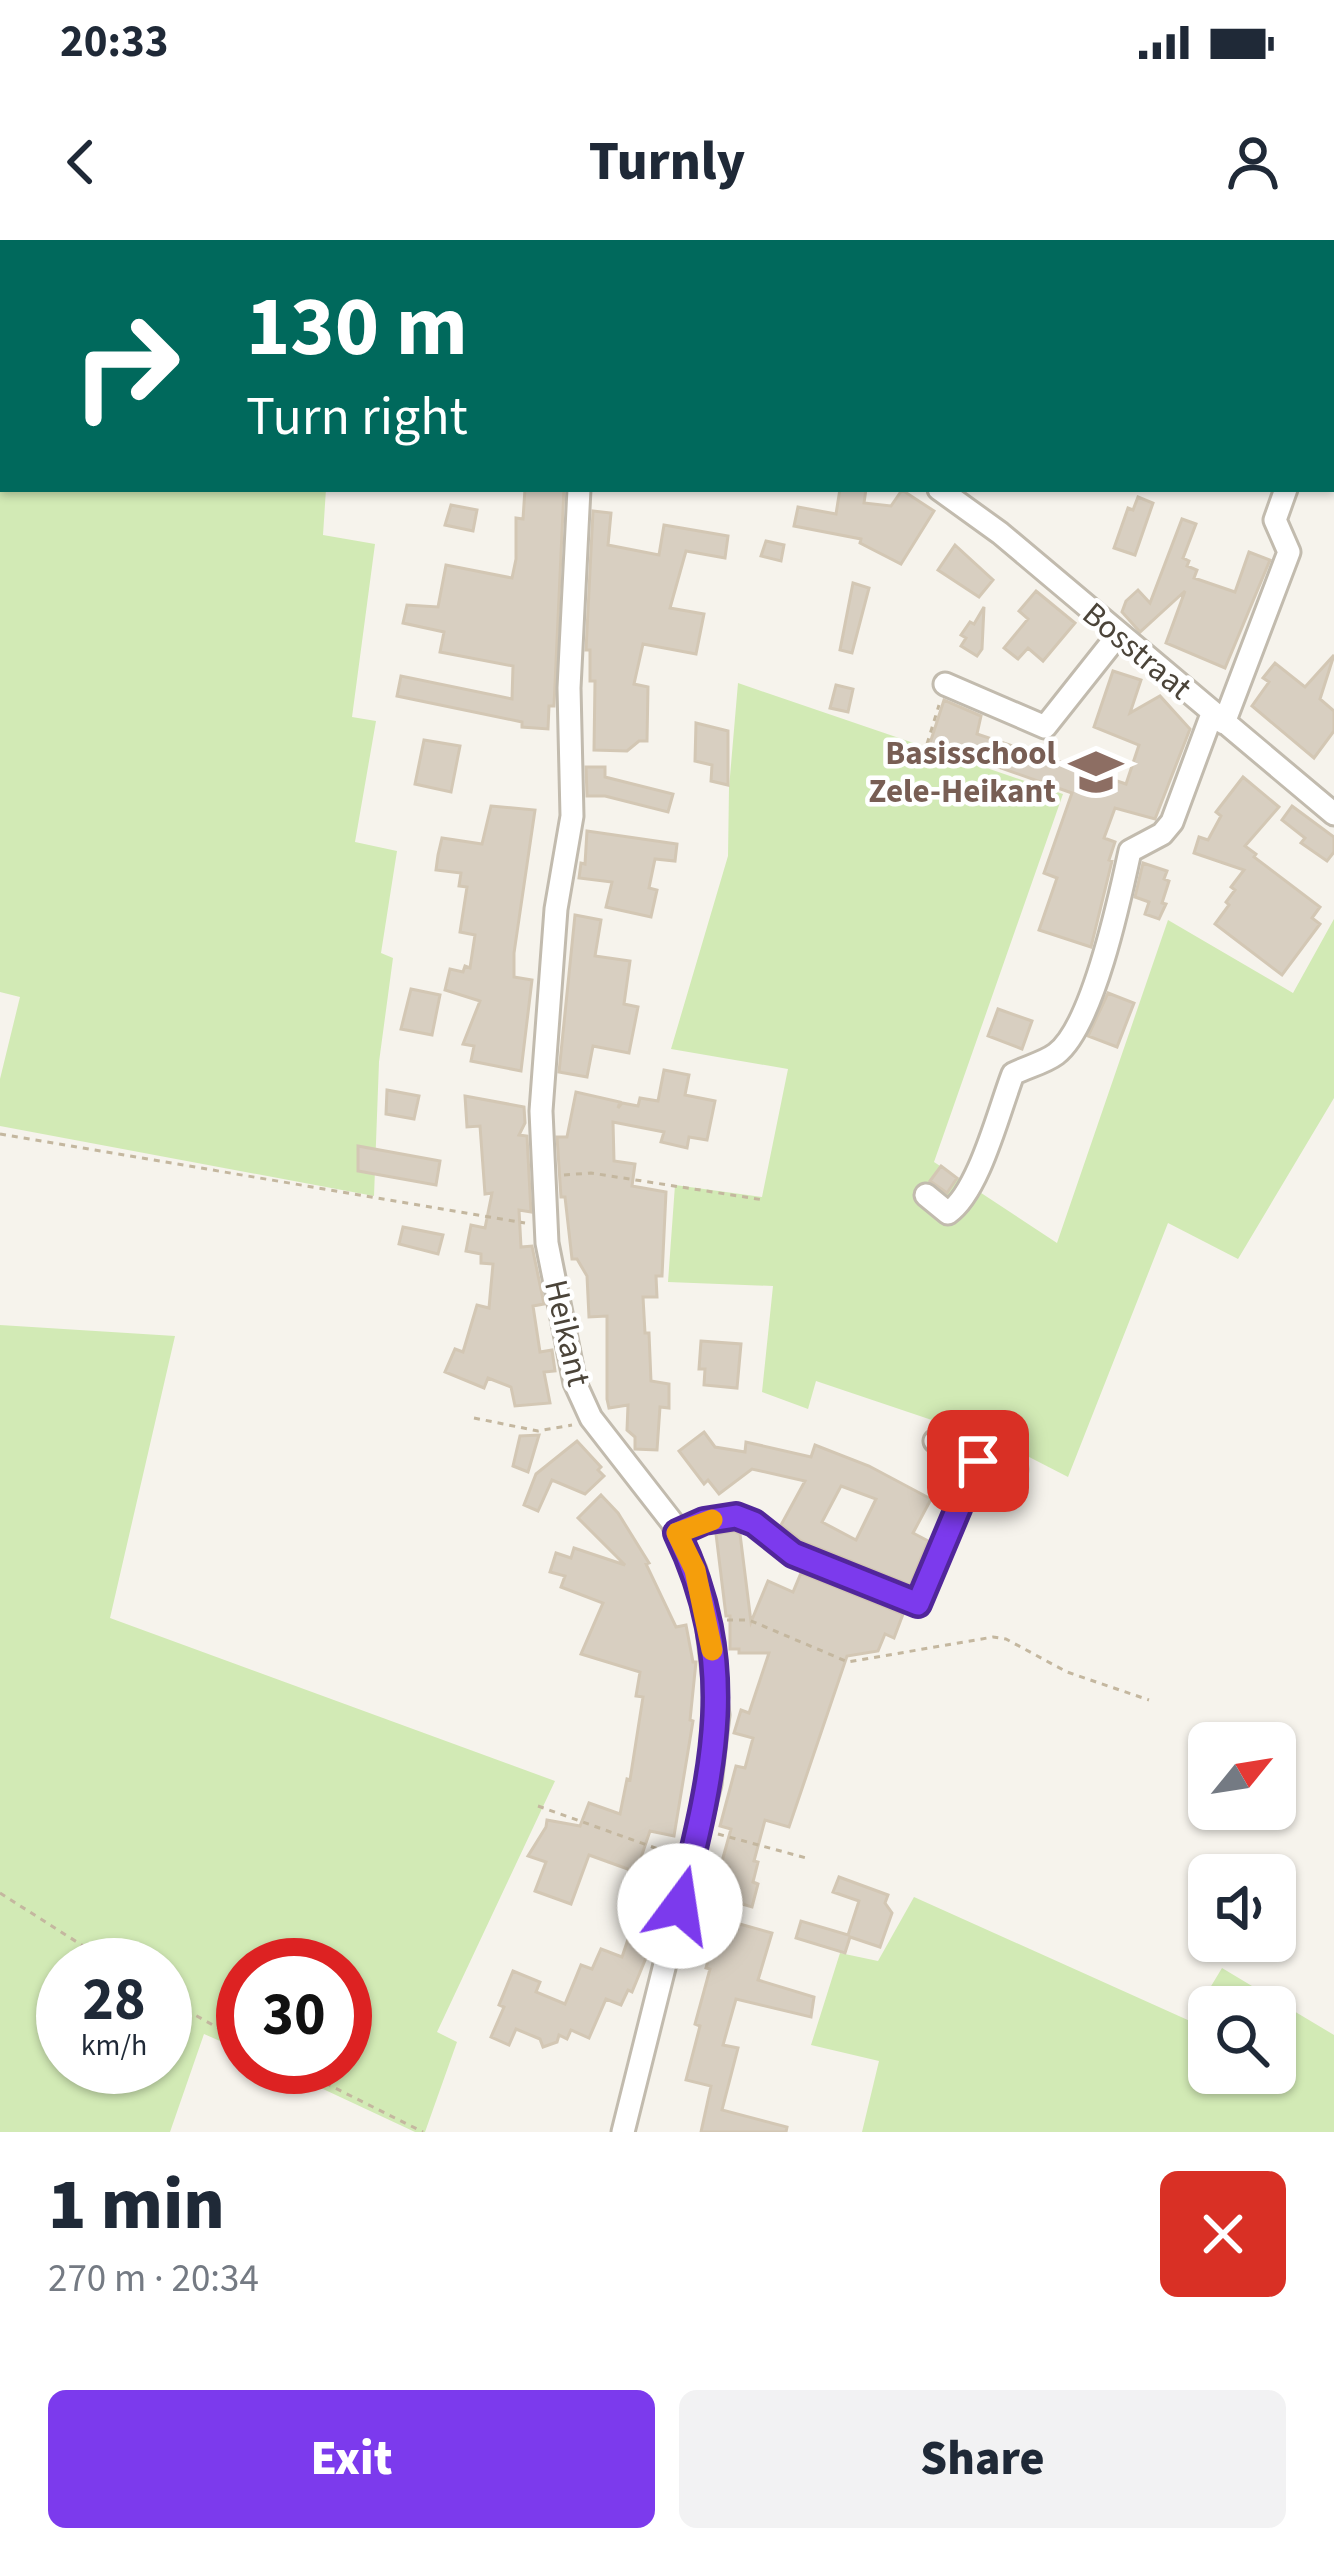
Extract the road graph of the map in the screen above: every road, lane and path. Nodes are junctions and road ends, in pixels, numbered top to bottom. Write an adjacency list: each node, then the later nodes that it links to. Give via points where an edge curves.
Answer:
1 (579, 492): 10 (street, Heikant, via 568,688 572,816 546,1024)
2 (943, 492): 4 (street, Bosstraat)
3 (1285, 492): 6 (street, via 1275,520 1289,552)
4 (1118, 634): 5 (street, via 1045,727); 6 (street, Bosstraat)
5 (945, 684): 7 (path)
6 (1218, 719): 8 (street, Bosstraat); 11 (street, via 1172,822 1130,851 1077,1031 1055,1055 1013,1074 971,1185 953,1211)
7 (927, 743)
8 (1334, 814)
9 (0, 1135): 13 (path)
10 (544, 1177): 12 (path, via 591,1173); 13 (street, Heikant)
11 (926, 1195)
12 (764, 1200)
13 (546, 1227): 17 (street, Heikant, via 575,1382 591,1418)
14 (474, 1418): 15 (path, via 538,1431)
15 (568, 1427)
16 (935, 1441): 17 (street, via 978,1461 918,1604 793,1554 736,1516)
17 (677, 1533): 18 (street, Heikant)
18 (707, 1621): 19 (path, via 748,1620 848,1662 993,1636); 21 (street, Heikant, via 718,1715)
19 (1149, 1700)
20 (538, 1806): 23 (path)
21 (699, 1830): 22 (path); 23 (street, Heikant)
22 (810, 1859)
23 (691, 1861): 28 (street, Heikant)
24 (0, 1893): 25 (path)
25 (71, 1938)
26 (347, 2094): 27 (path)
27 (423, 2132)
28 (622, 2132)

